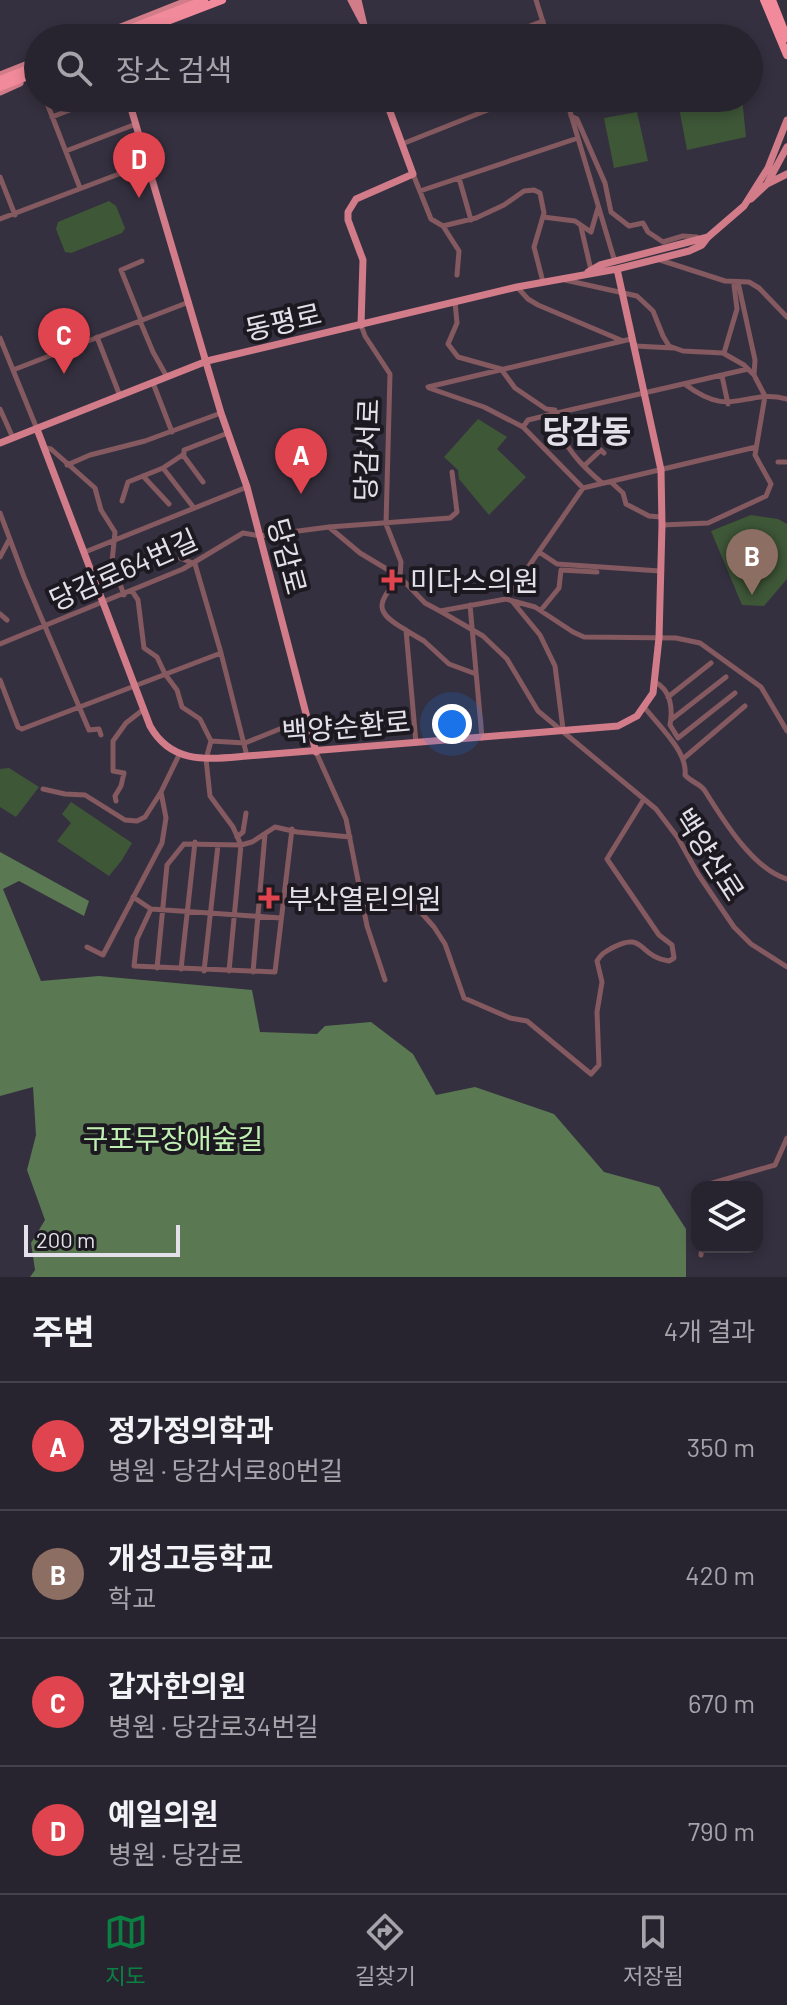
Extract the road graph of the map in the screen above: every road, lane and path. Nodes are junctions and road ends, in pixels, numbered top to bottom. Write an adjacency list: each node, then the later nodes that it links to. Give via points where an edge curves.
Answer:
1 (189, 0): 11 (main road)
2 (204, 0): 12 (highway)
3 (222, 0): 13 (highway)
4 (229, 0): 14 (main road)
5 (351, 0): 10 (main road)
6 (358, 0): 10 (main road)
7 (536, 0): 9 (street)
8 (768, 0): 17 (highway); 18 (main road); 19 (highway)
9 (543, 21): 15 (street); 16 (street)
10 (363, 23)
11 (134, 24)
12 (139, 24)
13 (159, 24)
14 (168, 24)
15 (535, 24)
16 (544, 24)
17 (787, 38)
18 (787, 48)
19 (787, 55)
20 (24, 68): 21 (highway)
21 (0, 78)
22 (24, 81): 23 (highway)
23 (0, 89)
24 (50, 112): 31 (street)
25 (65, 112): 31 (street)
26 (132, 112): 33 (main road, 당감로)
27 (390, 112): 35 (main road)
28 (483, 112): 35 (street)
29 (570, 112): 30 (street)
30 (571, 116): 34 (street); 54 (street, via 605,183 611,212 629,226 643,223 663,242)
31 (52, 117): 37 (street)
32 (787, 120): 46 (main road, 동평로, via 768,168)
33 (136, 124): 37 (street); 38 (main road, 당감로)
34 (578, 138): 42 (street); 47 (street)
35 (402, 144): 39 (main road)
36 (787, 147): 43 (main road)
37 (66, 151): 44 (street)
38 (148, 163): 44 (street); 65 (main road, 당감로)
39 (413, 174): 45 (street); 69 (main road, via 356,199 348,212 363,260)
40 (787, 174): 43 (main road)
41 (0, 177): 48 (street)
42 (459, 178): 45 (street); 51 (street)
43 (767, 184): 46 (main road)
44 (80, 188): 48 (street)
45 (420, 191): 52 (street, via 431,219)
46 (744, 206): 54 (main road, 동평로)
47 (598, 207): 53 (street, via 591,232); 57 (street)
48 (15, 215): 50 (street)
49 (543, 217): 51 (street, via 543,197 530,189); 53 (street, via 575,221); 61 (street, via 534,247)
50 (0, 219)
51 (471, 220): 52 (street)
52 (443, 226): 59 (street, via 459,251)
53 (581, 227): 58 (street)
54 (703, 237): 55 (main road, 동평로, via 702,245); 57 (main road, 동평로)
55 (660, 260): 57 (main road, 동평로); 62 (street)
56 (142, 261): 68 (street, via 121,270)
57 (616, 266): 58 (main road, 동평로); 64 (main road)
58 (589, 272): 60 (main road, 동평로)
59 (457, 275)
60 (560, 278): 61 (main road, 동평로); 64 (street)
61 (543, 282): 63 (main road, 동평로)
62 (738, 282): 67 (street, via 759,288); 74 (street, via 737,309); 78 (street, via 755,360)
63 (517, 287): 66 (main road, 동평로); 72 (street, via 538,305)
64 (622, 293): 72 (main road); 73 (street, via 649,305)
65 (189, 302): 68 (street); 75 (main road, 당감로)
66 (455, 302): 69 (main road, 동평로); 77 (street, via 457,323 448,344 452,352)
67 (787, 317)
68 (141, 320): 70 (street); 80 (street)
69 (361, 325): 75 (main road, 동평로); 119 (street, 당감서로, via 390,374)
70 (97, 337): 76 (street); 84 (street)
71 (0, 338): 76 (street)
72 (629, 342): 73 (street); 77 (street); 83 (main road)
73 (674, 348): 74 (street)
74 (724, 353): 78 (street)
75 (207, 361): 80 (main road, 동평로); 89 (main road, 당감로)
76 (13, 370): 92 (street)
77 (502, 370): 90 (street, via 515,388); 91 (street, via 428,387)
78 (751, 372): 79 (street); 85 (street)
79 (722, 376): 82 (street); 87 (street)
80 (167, 377): 81 (main road, 동평로)
81 (153, 383): 84 (main road, 동평로); 93 (street)
82 (685, 384): 83 (street); 87 (street)
83 (644, 394): 90 (street); 106 (main road)
84 (120, 396): 92 (main road, 동평로)
85 (765, 396): 86 (street); 87 (street); 97 (street)
86 (787, 399)
87 (728, 404)
88 (0, 409): 95 (street)
89 (221, 413): 93 (street); 94 (main road, 당감로)
90 (557, 413): 91 (street, via 528,420); 104 (street, via 562,435)
91 (523, 427): 113 (street)
92 (37, 429): 95 (main road, 동평로); 98 (main road)
93 (172, 432): 103 (street)
94 (228, 433): 100 (street, via 184,450); 112 (main road, 당감로)
95 (13, 438): 96 (main road, 동평로)
96 (0, 443)
97 (756, 447): 106 (street); 118 (street, via 771,484 766,496 708,523)
98 (45, 448): 103 (street); 124 (main road)
99 (604, 453): 104 (street, via 601,450)
100 (183, 455): 105 (street); 109 (street)
101 (778, 462): 102 (street)
102 (787, 462)
103 (67, 465): 123 (street, via 92,483)
104 (584, 466): 111 (street)
105 (163, 468): 108 (street); 116 (street)
106 (661, 470): 110 (street); 118 (main road)
107 (452, 472): 119 (street, 당감서로, via 454,516)
108 (143, 476): 114 (street, via 128,482); 115 (street)
109 (203, 482)
110 (611, 482): 111 (street); 118 (street, via 626,504)
111 (603, 483): 113 (street)
112 (247, 487): 116 (street); 121 (main road, 당감로)
113 (583, 488): 125 (street)
114 (122, 501)
115 (169, 504)
116 (194, 508): 123 (street)
117 (0, 513): 122 (street)
118 (662, 521): 129 (main road)
119 (386, 524): 120 (street, 당감로64번길); 131 (street, 당감서로, via 401,562)
120 (329, 527): 121 (street, 당감로64번길); 131 (street)
121 (260, 536): 128 (street, 당감로64번길, via 239,534); 160 (main road, 당감로)
122 (10, 539): 126 (street); 141 (street)
123 (115, 540): 124 (street); 133 (street, via 112,562)
124 (85, 552): 135 (main road)
125 (539, 552): 129 (street, via 557,564); 134 (street)
126 (0, 557)
127 (180, 558): 128 (street)
128 (195, 564): 132 (street, 당감로64번길); 146 (street)
129 (660, 571): 144 (main road)
130 (597, 572): 137 (street, via 561,570 559,588)
131 (400, 577): 138 (street); 143 (street, via 384,596 381,609)
132 (132, 591): 133 (street, 당감로64번길); 148 (street, via 138,600 144,648 157,657)
133 (124, 595): 135 (street, 당감로64번길)
134 (509, 600): 136 (street); 137 (street); 162 (street, via 540,635 555,666)
135 (104, 602): 141 (street, 당감로64번길); 153 (main road)
136 (470, 605): 138 (street); 142 (street)
137 (541, 610): 144 (street, via 584,637)
138 (440, 611): 142 (street, 백양산로)
139 (0, 614): 140 (street)
140 (7, 620)
141 (45, 626): 145 (street, 당감로64번길); 157 (street)
142 (472, 629): 149 (street); 162 (street, 백양산로, via 507,659 538,711)
143 (406, 630): 149 (street, via 449,664); 168 (street)
144 (659, 638): 152 (main road); 163 (street, via 692,640 724,658 766,692)
145 (0, 644)
146 (221, 653): 148 (street); 167 (street)
147 (711, 663): 155 (street)
148 (165, 674): 153 (street); 166 (street, via 182,707 200,719)
149 (476, 674): 165 (street)
150 (726, 677): 161 (street)
151 (0, 680): 157 (street, via 22,729)
152 (655, 682): 155 (street); 158 (main road)
153 (134, 685): 157 (street); 159 (main road)
154 (735, 693): 161 (street, via 678,738)
155 (668, 697): 161 (street)
156 (745, 706): 172 (street)
157 (80, 707): 164 (street, via 89,730 99,729)
158 (645, 708): 162 (main road, 백양순환로, via 618,726); 172 (street)
159 (144, 709): 170 (main road, via 157,737); 177 (street, via 113,741 113,771 124,773)
160 (307, 718): 167 (street); 169 (main road, 당감로)
161 (671, 720)
162 (563, 730): 165 (main road, 백양순환로); 176 (street, 백양산로)
163 (787, 731)
164 (101, 735)
165 (482, 738): 168 (main road, 백양순환로)
166 (211, 741): 167 (street); 173 (street)
167 (245, 743): 171 (street)
168 (416, 743): 169 (main road, 백양순환로)
169 (316, 752): 171 (main road, 백양순환로); 182 (street, 당감로)
170 (179, 755): 173 (main road, 백양순환로); 175 (street)
171 (247, 756): 173 (main road, 백양순환로)
172 (684, 758): 188 (street, via 685,775 704,788 728,830 765,869)
173 (206, 759): 181 (street, via 210,796)
174 (43, 789): 175 (street, via 85,795 131,822 145,817)
175 (161, 792): 186 (street, via 166,818)
176 (644, 799): 190 (street, via 607,859 659,935 672,945 674,958 658,959 633,940 602,954 597,961 602,982 599,1065 591,1074 527,1021 464,998 445,944 417,908); 199 (street, 백양산로, via 671,828 734,927)
177 (116, 801)
178 (246, 813): 181 (street)
179 (292, 829): 180 (street, via 275,827); 182 (street); 197 (street)
180 (265, 834): 185 (street); 196 (street)
181 (237, 837): 185 (street)
182 (350, 837): 190 (street, 당감로)
183 (195, 842): 184 (street); 187 (street, via 184,844); 193 (street)
184 (218, 844): 185 (street); 194 (street)
185 (241, 845): 195 (street)
186 (155, 858): 187 (street); 189 (street)
187 (167, 865): 192 (street)
188 (787, 879)
189 (133, 897): 191 (street); 198 (street, via 103,955)
190 (364, 904): 205 (street, 당감로)
191 (151, 909): 192 (street); 200 (street, via 137,939 134,966)
192 (165, 910): 193 (street); 200 (street)
193 (188, 911): 194 (street); 201 (street)
194 (211, 913): 195 (street); 202 (street)
195 (236, 913): 196 (street); 203 (street)
196 (259, 916): 197 (street); 204 (street)
197 (281, 918): 204 (street, via 275,972)
198 (87, 947)
199 (787, 967)
200 (157, 968): 201 (street)
201 (181, 969): 202 (street)
202 (204, 971): 203 (street)
203 (229, 971): 204 (street)
204 (253, 972)
205 (385, 980)
206 (787, 1138): 207 (street, via 775,1165)
207 (723, 1181)

